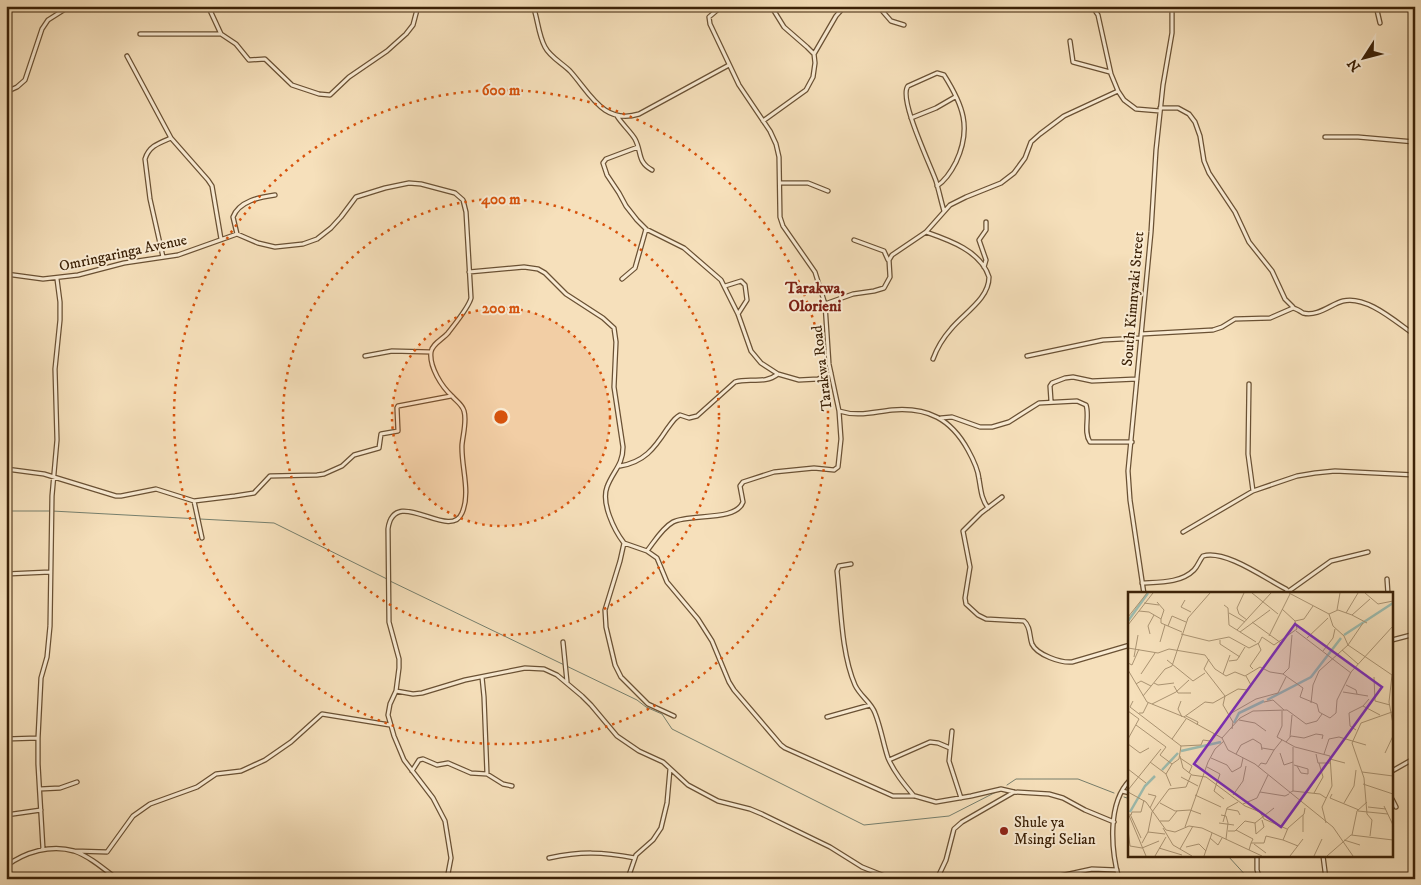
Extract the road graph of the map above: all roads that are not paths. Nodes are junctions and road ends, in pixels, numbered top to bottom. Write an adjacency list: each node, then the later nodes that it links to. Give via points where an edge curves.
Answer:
1 (70, 6): 22 (street, via 46,22 25,80)
2 (208, 6): 15 (street)
3 (418, 6): 15 (street, via 413,25 402,38 349,77 333,93 326,95 292,85 265,58 249,60 236,44)
4 (533, 6): 25 (street, via 548,52 568,69 601,108)
5 (722, 6): 19 (street, Tarakwa Road, via 709,20)
6 (771, 6): 17 (street, via 784,27)
7 (845, 6): 17 (street)
8 (878, 6): 13 (street, via 891,21)
9 (1092, 6): 20 (street, via 1100,22)
10 (1172, 6): 24 (street, South Kimnyaki Street, via 1172,33)
11 (1376, 6): 12 (street)
12 (1380, 23)
13 (904, 25)
14 (140, 34): 15 (street)
15 (220, 34)
16 (1070, 41): 20 (street, via 1073,62)
17 (814, 54): 27 (street, via 813,77 806,90)
18 (127, 56): 29 (street)
19 (729, 65): 25 (street, via 639,114); 27 (street, Tarakwa Road)
20 (1110, 72): 21 (street)
21 (1118, 91): 24 (street, via 1136,109); 37 (street, via 1064,116 1031,142 1014,173 1001,183 959,200)
22 (6, 92)
23 (955, 96): 26 (street); 26 (street, via 941,73 932,74 905,90); 34 (street, via 966,129 962,149 950,173)
24 (1160, 109): 53 (street, via 1178,108 1195,122 1209,173 1235,212 1249,242 1272,271 1284,299); 56 (street, South Kimnyaki Street)
25 (617, 116): 31 (street)
26 (911, 118): 34 (street)
27 (763, 121): 33 (street, Tarakwa Road, via 776,144)
28 (1325, 137): 30 (street)
29 (171, 138): 42 (street, via 212,186); 44 (street, via 154,146 144,159)
30 (1415, 142)
31 (638, 147): 32 (street, via 644,164); 39 (street, via 606,159 603,165 626,206)
32 (652, 170)
33 (780, 183): 35 (street, via 808,183); 52 (street, Tarakwa Road, via 782,222 814,272)
34 (937, 186): 37 (street)
35 (828, 191)
36 (274, 195): 41 (street, via 255,199 240,208 233,217)
37 (944, 212): 40 (street)
38 (986, 222): 46 (street, via 986,230 979,240 986,260)
39 (646, 229): 50 (street, via 635,268); 51 (street, via 688,251)
40 (926, 232): 45 (street); 46 (street, via 970,252)
41 (237, 234): 42 (street, Omringaringa Avenue); 47 (street, via 274,247 303,244 317,239 331,228 356,197 394,185 421,184 455,193 463,200)
42 (221, 239): 44 (street, Omringaringa Avenue, via 178,255)
43 (854, 240): 45 (street, via 884,251)
44 (163, 257): 49 (street, Omringaringa Avenue)
45 (888, 260): 52 (street, via 890,277 884,288)
46 (984, 267): 60 (street, via 989,280 983,294 947,334)
47 (468, 272): 57 (street, via 470,303); 70 (street, via 524,267 538,269 566,294 614,328 614,387 623,447)
48 (6, 274): 49 (street, Omringaringa Avenue)
49 (57, 279): 73 (street, via 60,320 55,369 57,440)
50 (622, 279)
51 (725, 286): 54 (street); 54 (street, via 738,281 745,285 747,300)
52 (826, 304): 61 (street, Tarakwa Road)
53 (1293, 308): 55 (street, via 1311,313 1353,300 1385,312); 56 (street, via 1270,318 1235,319 1213,330)
54 (738, 314): 62 (street, via 751,351 761,363)
55 (1415, 335)
56 (1140, 336): 59 (street, via 1094,341); 63 (street, South Kimnyaki Street)
57 (431, 352): 58 (street, via 392,351); 65 (street, via 437,374)
58 (365, 356)
59 (1027, 356)
60 (933, 359)
61 (831, 373): 62 (street, via 806,380); 67 (street, Tarakwa Road)
62 (778, 374): 70 (street, via 765,381 735,382 697,416 675,417 642,459)
63 (1137, 379): 66 (street, via 1092,381 1065,378 1050,386); 69 (street, South Kimnyaki Street)
64 (1249, 384): 74 (street, via 1248,454)
65 (452, 396): 76 (street, via 398,406 398,431 381,434 379,448 354,455 339,468 317,475 270,476 254,493); 97 (street, via 464,413 462,452 466,488 461,516 451,522 404,511 394,514 389,522 388,622 399,659)
66 (1051, 401): 68 (street, via 1039,403 1009,422 992,427 980,427 952,416); 69 (street, via 1077,401 1086,405 1090,442)
67 (839, 411): 68 (street, via 861,415 906,409); 81 (street, Tarakwa Road, via 840,448 836,470 807,468 774,472 743,482 740,486 743,502 740,508 726,514 676,520)
68 (941, 418): 77 (street, via 955,430 969,452 981,496)
69 (1132, 442): 87 (street, South Kimnyaki Street, via 1128,490)
70 (619, 466): 80 (street, via 607,486 606,496 610,514)
71 (6, 469): 73 (street)
72 (1415, 475): 74 (street, via 1315,473)
73 (54, 477): 76 (street, via 116,496 156,489); 84 (street)
74 (1253, 491): 78 (street)
75 (1002, 497): 77 (street)
76 (194, 500): 79 (street)
77 (988, 508): 94 (street, via 963,531 970,567 965,598 971,610 986,619 1024,621 1036,650 1068,662)
78 (1183, 532)
79 (202, 538)
80 (624, 543): 81 (street); 99 (street, via 605,610 615,665 621,677 648,704)
81 (647, 552): 119 (street, via 657,558 667,582 703,626 734,690 781,745 885,793)
82 (1368, 552): 89 (street, via 1328,562)
83 (851, 564): 98 (street, via 839,566 837,571 844,635 854,683)
84 (50, 572): 85 (street); 103 (street, via 50,626 41,678)
85 (6, 574)
86 (1388, 579): 90 (street)
87 (1142, 583): 88 (street, South Kimnyaki Street); 89 (street, via 1184,577 1196,568 1203,556 1214,555 1237,563)
88 (1144, 592)
89 (1290, 592)
90 (1388, 592)
91 (1415, 634): 92 (street)
92 (1394, 639)
93 (563, 642): 96 (street)
94 (1128, 646)
95 (482, 677): 96 (street, via 533,668 550,671); 97 (street, via 422,693); 111 (street)
96 (567, 683): 108 (street, via 617,736)
97 (396, 690): 101 (street, via 388,710)
98 (870, 705): 100 (street); 107 (street)
99 (674, 716)
100 (827, 717)
101 (390, 725): 110 (street); 127 (street, via 322,714 265,760 241,771 216,774 197,786 150,804 134,816 107,852)
102 (952, 731): 105 (street)
103 (38, 738): 104 (street); 115 (street)
104 (6, 740)
105 (950, 748): 107 (street, via 930,742); 120 (street, via 949,761)
106 (1415, 758): 109 (street)
107 (889, 760): 119 (street)
108 (670, 768): 129 (street, via 662,828); 137 (street, via 688,785 711,797 762,814 830,847 862,867)
109 (1394, 770)
110 (412, 771): 111 (street, via 423,758 437,765 448,763 471,773); 135 (street, via 433,798 444,821 451,864)
111 (487, 774): 114 (street)
112 (77, 782): 115 (street, via 60,788)
113 (1128, 783): 116 (street)
114 (512, 786)
115 (40, 789): 123 (street)
116 (1122, 791): 118 (street); 125 (street)
117 (1014, 792): 120 (street, via 1001,789); 125 (street, via 1056,796); 138 (street, via 954,829)
118 (1128, 792)
119 (914, 796): 120 (street, via 936,802)
120 (961, 798)
121 (1394, 803): 122 (street)
122 (1396, 807)
123 (41, 810): 124 (street); 126 (street)
124 (6, 815)
125 (1114, 822): 133 (street)
126 (44, 849): 127 (street); 132 (street, via 25,854)
127 (74, 851): 134 (street)
128 (549, 858): 129 (street, via 598,852)
129 (635, 858): 136 (street)
130 (1257, 858): 141 (street)
131 (1323, 858): 142 (street)
132 (6, 866)
133 (1117, 870): 139 (street, via 1092,869); 140 (street)
134 (117, 879)
135 (447, 879)
136 (628, 879)
137 (892, 879)
138 (937, 879)
139 (1046, 879)
140 (1119, 879)
141 (1260, 879)
142 (1326, 879)

